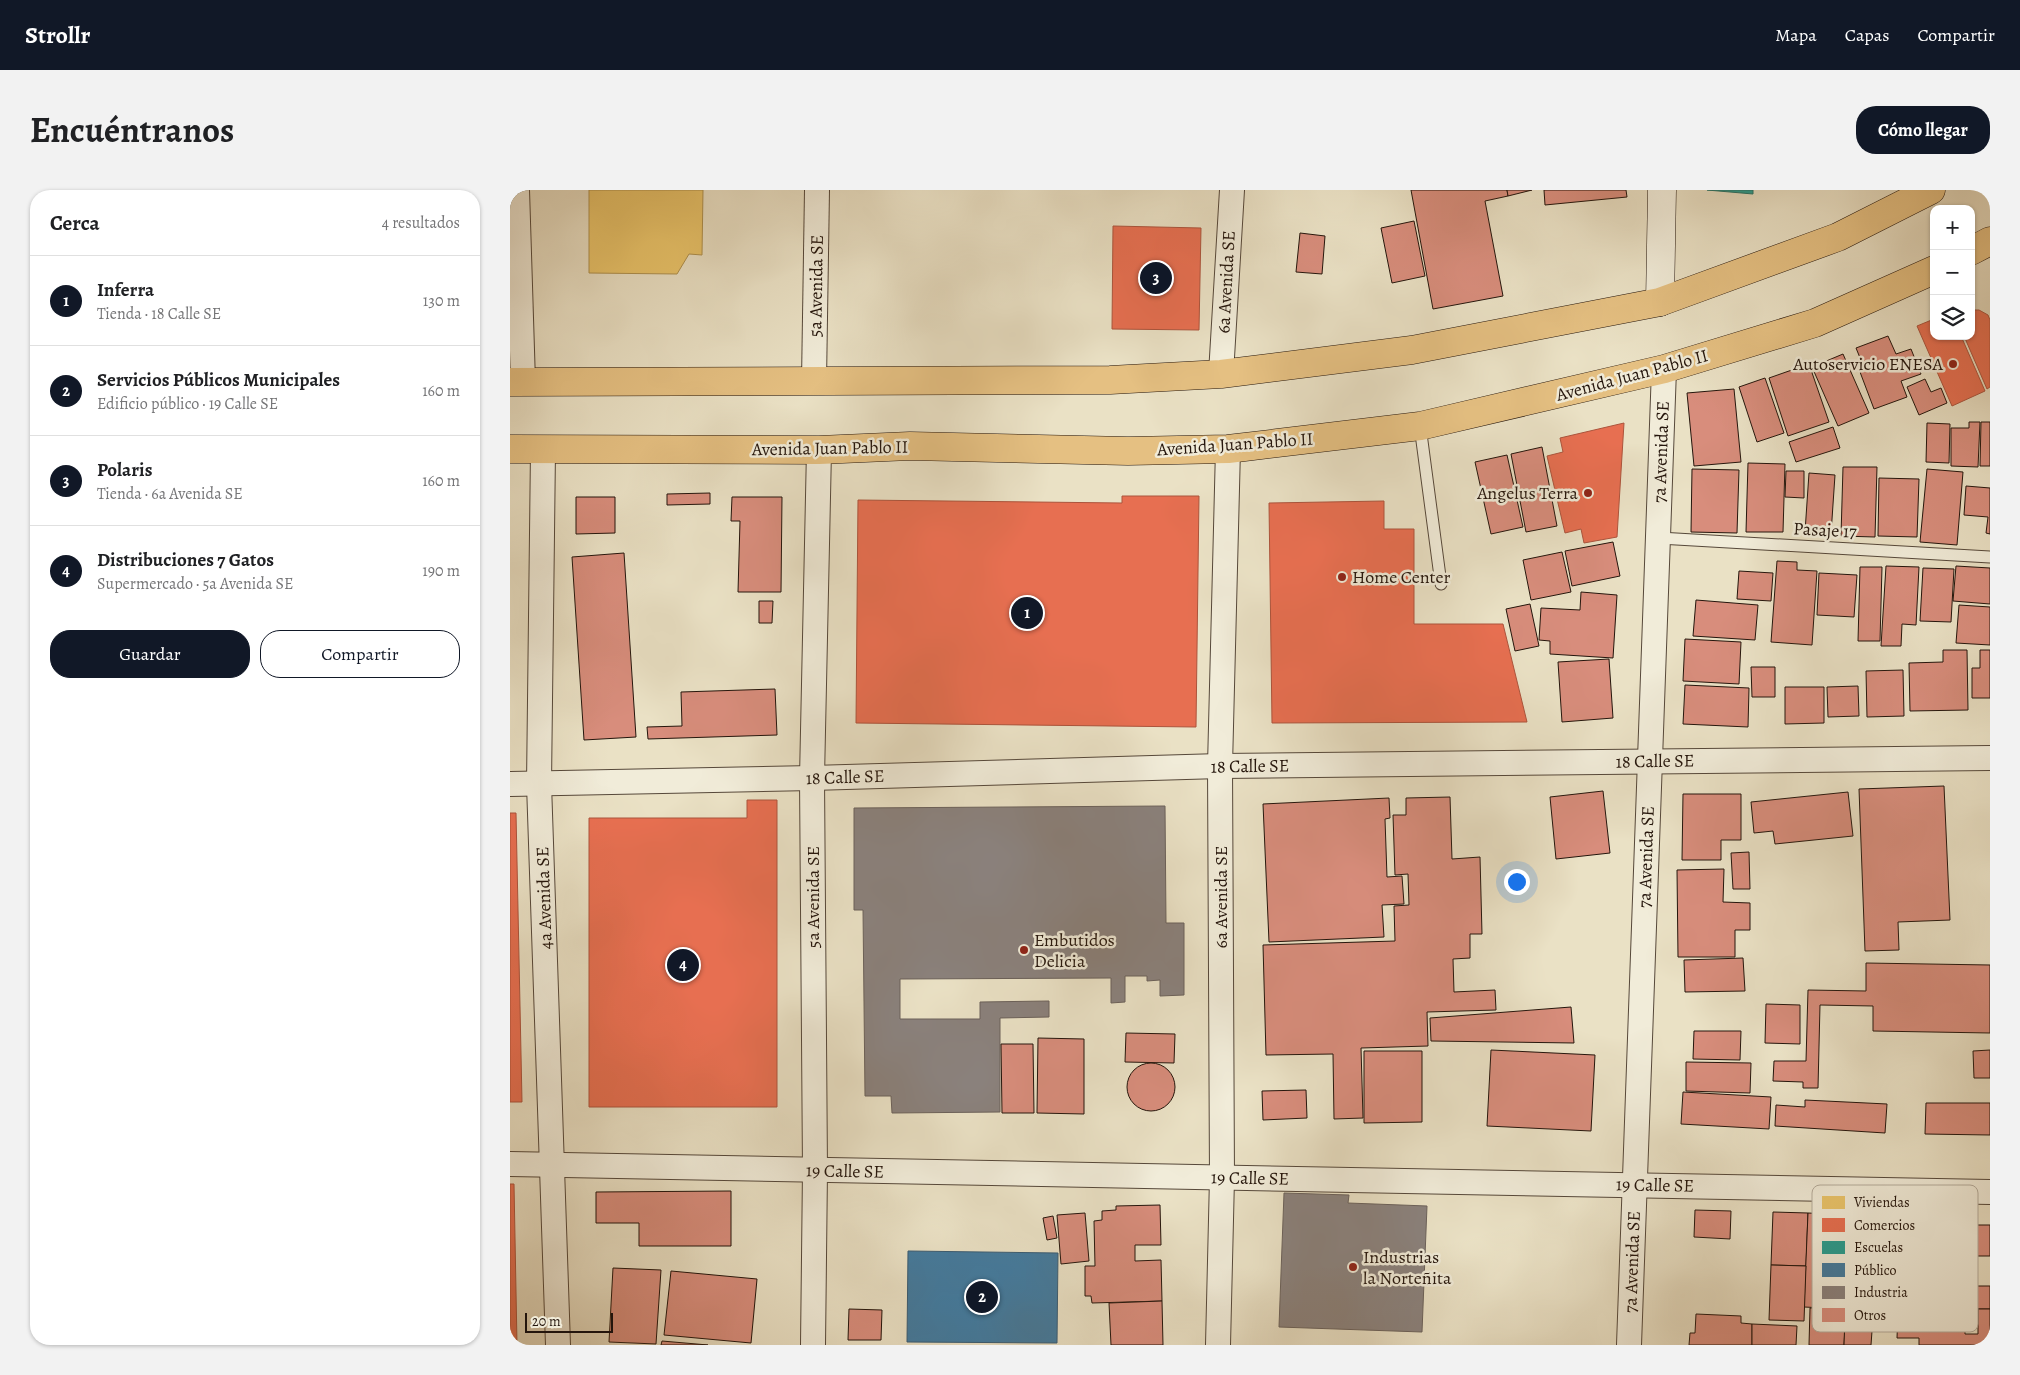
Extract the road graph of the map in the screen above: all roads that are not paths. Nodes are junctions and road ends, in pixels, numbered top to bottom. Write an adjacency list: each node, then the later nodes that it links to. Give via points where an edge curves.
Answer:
1 (817, 190): 12 (street, 5a Avenida SE)
2 (1232, 190): 11 (street, 6a Avenida SE)
3 (1662, 190): 9 (street)
4 (1931, 190): 9 (highway, via 1838,237)
5 (515, 201): 13 (street)
6 (1990, 241): 7 (highway)
7 (1973, 250)
8 (1930, 272): 10 (highway, Avenida Juan Pablo II, via 1815,323)
9 (1660, 302): 11 (highway, via 1412,350)
10 (1664, 369): 14 (highway, Avenida Juan Pablo II); 19 (street, 7a Avenida SE)
11 (1221, 374): 12 (highway, via 1110,380)
12 (814, 381): 13 (highway)
13 (517, 382)
14 (1420, 426): 16 (highway, Avenida Juan Pablo II); 21 (lane)
15 (510, 449): 17 (highway, Avenida Juan Pablo II)
16 (1228, 449): 18 (highway, Avenida Juan Pablo II, via 1128,451 910,446); 24 (street, 6a Avenida SE)
17 (543, 450): 18 (highway, Avenida Juan Pablo II); 27 (street, 4a Avenida SE)
18 (818, 450): 25 (street, 5a Avenida SE)
19 (1659, 538): 20 (lane, Pasaje 17); 23 (street, 7a Avenida SE)
20 (1990, 557)
21 (1441, 584)
22 (1990, 758): 23 (street, 18 Calle SE)
23 (1649, 760): 24 (street, 18 Calle SE); 32 (street, 7a Avenida SE)
24 (1220, 766): 25 (street, 18 Calle SE); 31 (street, 6a Avenida SE)
25 (812, 778): 27 (street, 18 Calle SE); 30 (street, 5a Avenida SE)
26 (510, 784): 27 (street, 18 Calle SE)
27 (540, 784): 29 (street, 4a Avenida SE)
28 (510, 1164): 29 (street, 19 Calle SE)
29 (553, 1165): 30 (street, 19 Calle SE); 34 (street, 4a Avenida SE)
30 (815, 1170): 31 (street, 19 Calle SE); 35 (street, 5a Avenida SE)
31 (1222, 1178): 32 (street, 19 Calle SE); 36 (street, 6a Avenida SE)
32 (1635, 1185): 33 (street, 19 Calle SE); 37 (street, 7a Avenida SE)
33 (1812, 1188)
34 (558, 1345)
35 (813, 1345)
36 (1218, 1345)
37 (1629, 1345)

